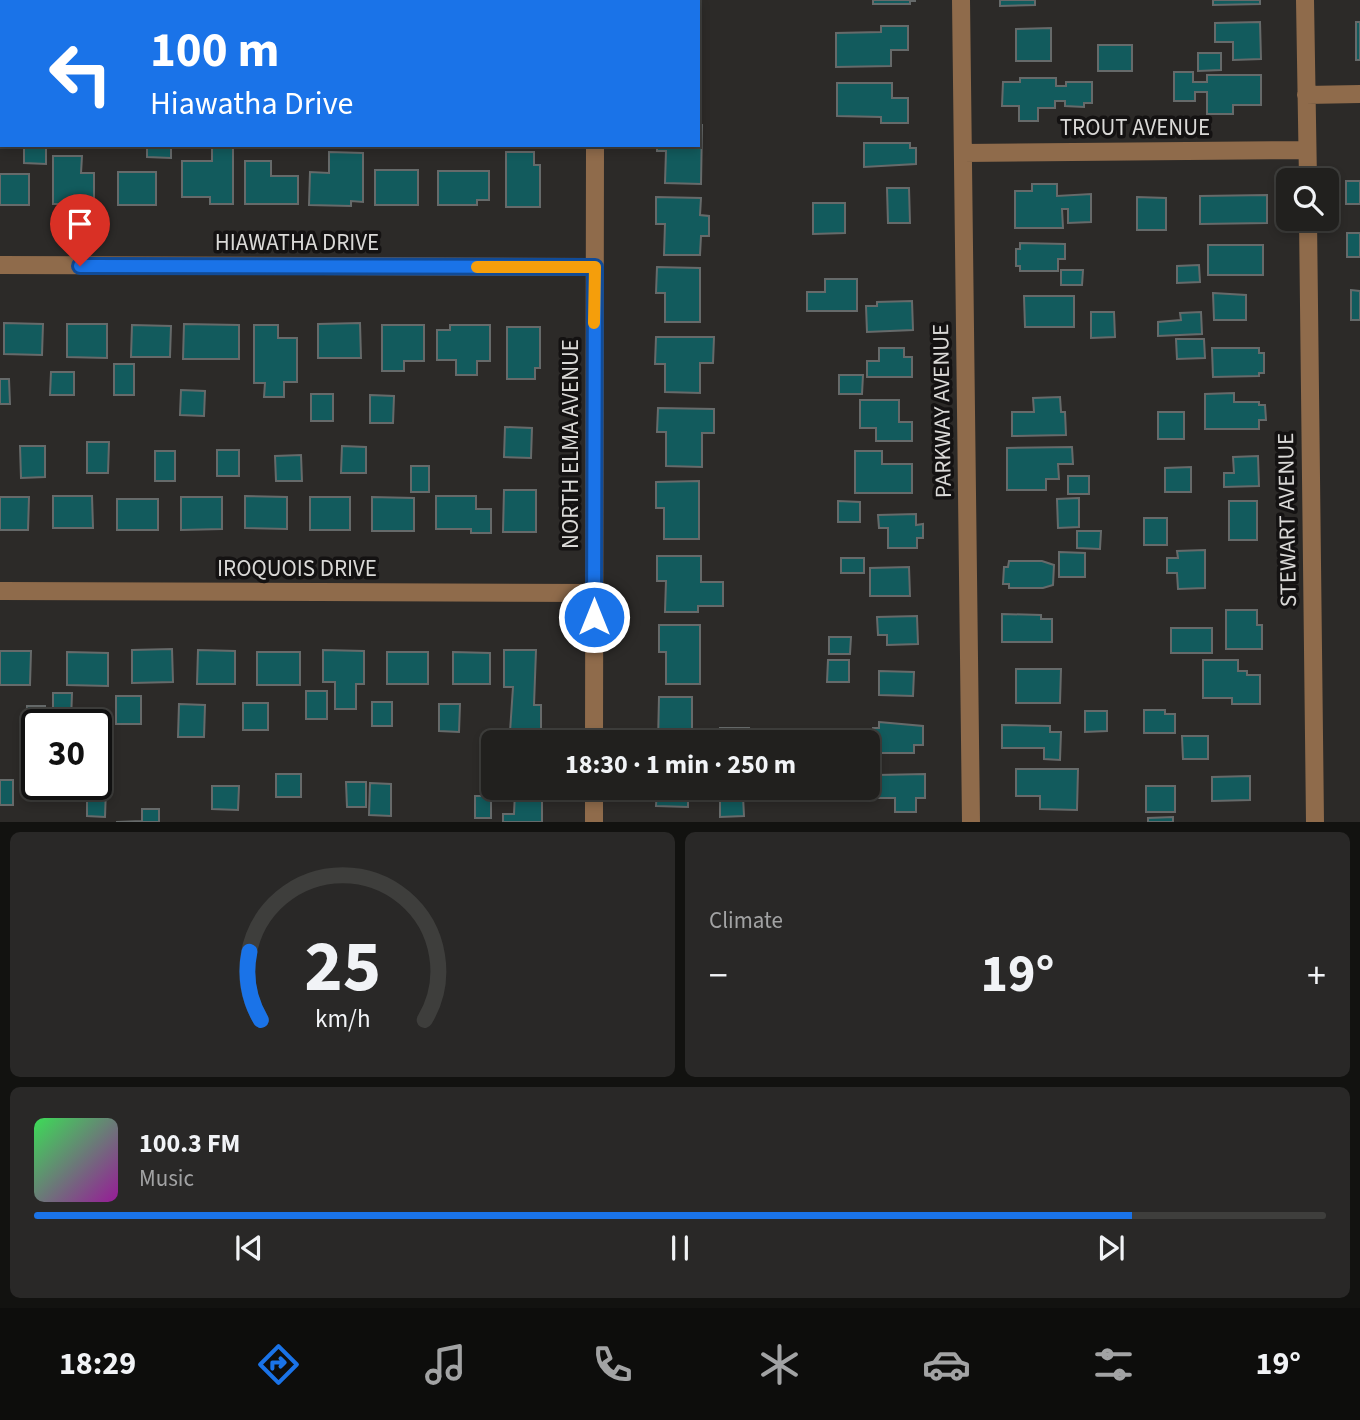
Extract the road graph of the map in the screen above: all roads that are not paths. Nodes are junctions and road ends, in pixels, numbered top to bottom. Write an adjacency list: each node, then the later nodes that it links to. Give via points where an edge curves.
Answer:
1 (961, 0): 7 (street, PARKWAY AVENUE)
2 (1305, 0): 4 (street)
3 (1360, 94): 4 (street)
4 (1306, 95): 6 (street)
5 (595, 147): 11 (street, NORTH ELMA AVENUE)
6 (1307, 150): 7 (street, TROUT AVENUE); 8 (street)
7 (963, 153): 17 (street, PARKWAY AVENUE)
8 (1307, 168)
9 (1308, 231): 18 (street, STEWART AVENUE)
10 (0, 265): 11 (street, HIAWATHA DRIVE)
11 (595, 267): 13 (street, NORTH ELMA AVENUE)
12 (0, 591): 13 (street, IROQUOIS DRIVE)
13 (594, 593): 14 (street, NORTH ELMA AVENUE)
14 (594, 730)
15 (594, 800): 16 (street)
16 (594, 821)
17 (971, 821)
18 (1315, 821)

